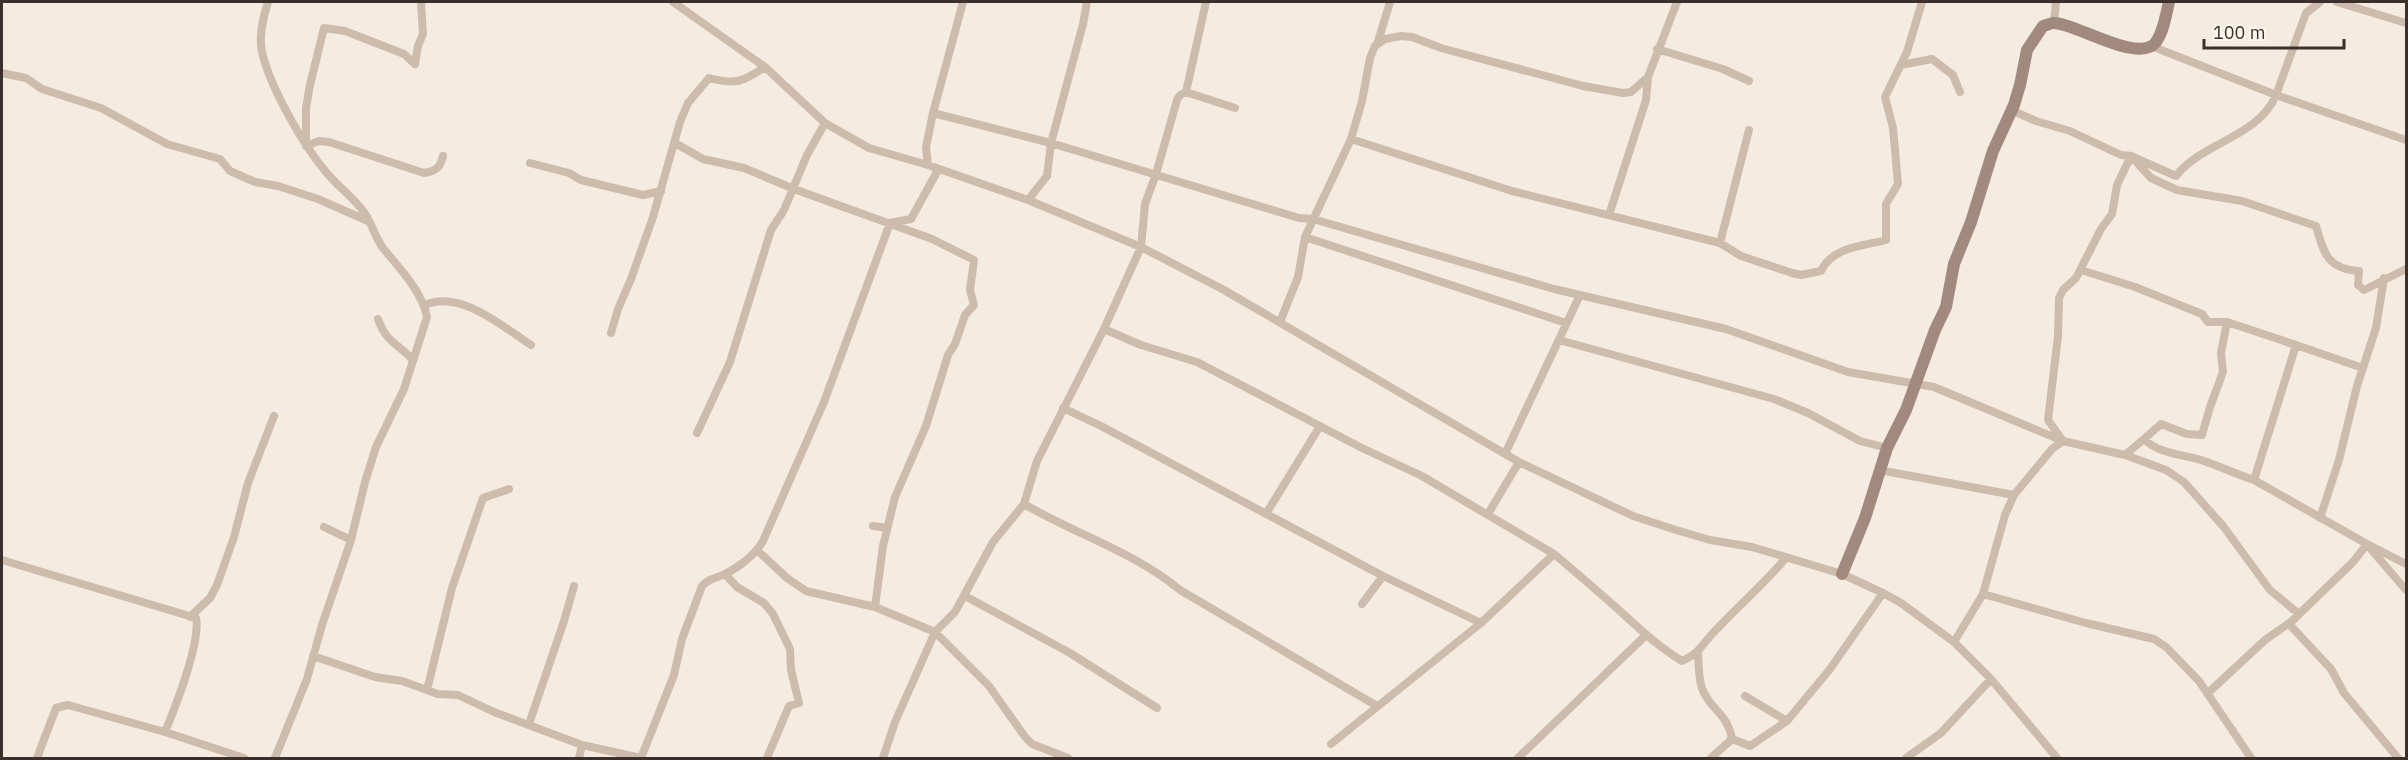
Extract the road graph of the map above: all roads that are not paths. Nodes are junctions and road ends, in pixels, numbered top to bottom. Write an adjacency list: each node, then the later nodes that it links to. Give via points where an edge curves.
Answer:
1 (268, 2): 36 (street, via 262,54)
2 (421, 2): 36 (street, via 423,34 415,64 404,54 345,31 324,28 308,97)
3 (673, 2): 20 (street)
4 (963, 2): 29 (street)
5 (1087, 2): 35 (street)
6 (1206, 2): 24 (street)
7 (1390, 2): 16 (street)
8 (1677, 2): 18 (street)
9 (1922, 2): 19 (street)
10 (2056, 2): 14 (street)
11 (2169, 2): 17 (street)
12 (2320, 2): 26 (street, via 2306,13)
13 (2337, 2): 15 (street)
14 (2054, 23): 17 (street, via 2108,42); 28 (street, via 2043,26 2027,50)
15 (2406, 23)
16 (1377, 45): 22 (street, via 1385,39 1412,37 1583,86 1623,93 1631,92); 32 (street, via 1370,58)
17 (2151, 46): 26 (street)
18 (1657, 49): 22 (street); 23 (street)
19 (1901, 65): 25 (street, via 1932,59 1953,75); 51 (street, via 1885,97 1893,128 1898,184 1886,204 1886,240 1835,254 1825,261 1821,271 1801,275 1741,256)
20 (765, 67): 30 (street); 34 (street, via 733,83 709,78 688,103)
21 (2, 73): 48 (street, via 26,78 42,89 100,108 167,144 220,159 230,171 255,182 318,199)
22 (1648, 77): 46 (street, via 1647,100)
23 (1749, 81)
24 (1186, 92): 27 (street); 42 (street, via 1177,100)
25 (1960, 92)
26 (2276, 95): 33 (street); 38 (street, via 2264,115 2192,159 2176,176)
27 (1235, 108)
28 (2012, 110): 38 (street); 69 (street, via 1993,152 1954,264 1946,307)
29 (933, 113): 35 (street); 40 (street, via 926,147)
30 (825, 123): 40 (street, via 869,148); 43 (street)
31 (1749, 130): 51 (street)
32 (1350, 139): 46 (street, via 1480,182); 47 (street)
33 (2406, 140)
34 (675, 143): 43 (street, via 703,159 744,168); 44 (street)
35 (1051, 143): 42 (street); 45 (street, via 1047,176)
36 (306, 146): 37 (street, via 329,142 424,173 435,171); 48 (street)
37 (443, 156)
38 (2131, 156): 54 (street, via 2117,185 2112,214); 55 (street, via 2151,178 2177,190 2242,201 2316,226 2325,256 2343,270 2359,271 2358,285 2364,290)
39 (530, 164): 44 (street, via 643,195)
40 (928, 165): 41 (street)
41 (938, 170): 45 (street); 49 (street, via 911,219)
42 (1156, 174): 47 (street, via 1255,206); 52 (street, via 1145,204)
43 (794, 189): 49 (street); 73 (street, via 771,231 730,362)
44 (661, 191): 63 (street)
45 (1028, 200): 52 (street)
46 (1609, 215): 51 (street)
47 (1313, 219): 50 (street); 56 (street)
48 (368, 221): 57 (street)
49 (890, 223): 90 (street, via 974,260 970,290 974,305 965,315 948,355); 93 (street, via 824,402)
50 (1305, 237): 59 (street, via 1298,277); 61 (street)
51 (1720, 243)
52 (1141, 247): 59 (street); 62 (street)
53 (2406, 268): 55 (street)
54 (2081, 270): 60 (street, via 2202,314 2208,322); 75 (street, via 2060,298 2048,420)
55 (2384, 278): 68 (street, via 2376,328)
56 (1580, 295): 61 (street); 69 (street, via 1726,329 1848,372)
57 (425, 305): 65 (street, via 447,301 467,307); 67 (street, via 425,328)
58 (378, 319): 67 (street, via 384,335)
59 (1280, 322): 77 (street)
60 (2227, 322): 66 (street); 74 (street, via 2223,372 2202,435 2161,424)
61 (1566, 323): 64 (street)
62 (1104, 329): 70 (street); 72 (street, via 1197,362)
63 (611, 333)
64 (1559, 340): 76 (street, via 1774,399 1860,441); 77 (street)
65 (531, 345)
66 (2296, 345): 68 (street); 81 (street)
67 (413, 360): 91 (street, via 405,389 376,447)
68 (2363, 368): 87 (street)
69 (1916, 384): 75 (street, via 1934,387); 76 (street)
70 (1064, 408): 84 (street, via 1037,460); 85 (street)
71 (274, 417): 109 (street, via 248,483 217,585 210,598)
72 (1320, 426): 85 (street); 86 (street, via 1422,476)
73 (697, 433)
74 (2144, 439): 78 (street); 81 (street, via 2152,447 2202,460)
75 (2063, 441): 78 (street); 83 (street)
76 (1887, 448): 80 (street)
77 (1505, 454): 79 (street)
78 (2125, 455): 108 (street, via 2166,470 2184,482 2223,526 2270,590)
79 (1519, 462): 86 (street); 95 (street, via 1633,516)
80 (1879, 470): 83 (street); 99 (street)
81 (2254, 480): 87 (street)
82 (509, 489): 118 (street, via 483,498 452,588)
83 (2014, 495): 104 (street)
84 (1024, 504): 105 (street, via 993,542); 121 (street, via 1163,575 1180,590)
85 (1266, 514): 100 (street)
86 (1488, 514): 94 (street)
87 (2320, 518): 92 (street)
88 (873, 525): 90 (street)
89 (324, 527): 91 (street)
90 (887, 528): 107 (street)
91 (351, 540): 116 (street)
92 (2367, 544): 97 (street); 102 (street); 108 (street)
93 (758, 550): 98 (street); 107 (street, via 806,591)
94 (1554, 554): 110 (street); 113 (street)
95 (1786, 558): 99 (street); 115 (street)
96 (2, 560): 109 (street)
97 (2406, 564)
98 (725, 574): 134 (street, via 707,581 699,593 674,675); 135 (street, via 737,587 764,603 790,649 799,704 789,706)
99 (1842, 574): 103 (street)
100 (1383, 576): 106 (street); 110 (street)
101 (574, 586): 124 (street)
102 (2406, 590)
103 (1883, 593): 114 (street); 123 (street, via 1830,669)
104 (1983, 594): 114 (street); 119 (street, via 2154,639)
105 (965, 596): 112 (street); 122 (street, via 1070,653)
106 (1362, 604)
107 (875, 608): 112 (street)
108 (2299, 615): 111 (street)
109 (190, 617): 125 (street, via 196,618 197,632 181,696)
110 (1480, 623): 121 (street)
111 (2289, 624): 119 (street, via 2265,640); 142 (street, via 2331,669 2344,693)
112 (935, 632): 136 (street); 137 (street, via 989,686 1032,744)
113 (1645, 636): 115 (street, via 1683,661); 138 (street)
114 (1954, 642): 117 (street)
115 (1698, 653): 126 (street, via 1702,689 1725,717)
116 (313, 656): 118 (street); 132 (street)
117 (1991, 679): 140 (street, via 1941,733); 141 (street)
118 (427, 690): 124 (street, via 458,695)
119 (2208, 693): 129 (street)
120 (1745, 696): 123 (street)
121 (1377, 706): 127 (street)
122 (1156, 708)
123 (1787, 721): 126 (street, via 1750,746)
124 (529, 724): 128 (street)
125 (165, 732): 130 (street, via 68,705 56,708); 131 (street)
126 (1732, 739): 139 (street)
127 (1331, 744)
128 (582, 745): 133 (street); 134 (street)
129 (2251, 758)
130 (37, 759)
131 (244, 759)
132 (275, 759)
133 (579, 759)
134 (641, 759)
135 (767, 759)
136 (883, 759)
137 (1068, 759)
138 (1518, 759)
139 (1711, 759)
140 (1906, 759)
141 (2057, 759)
142 (2398, 759)

